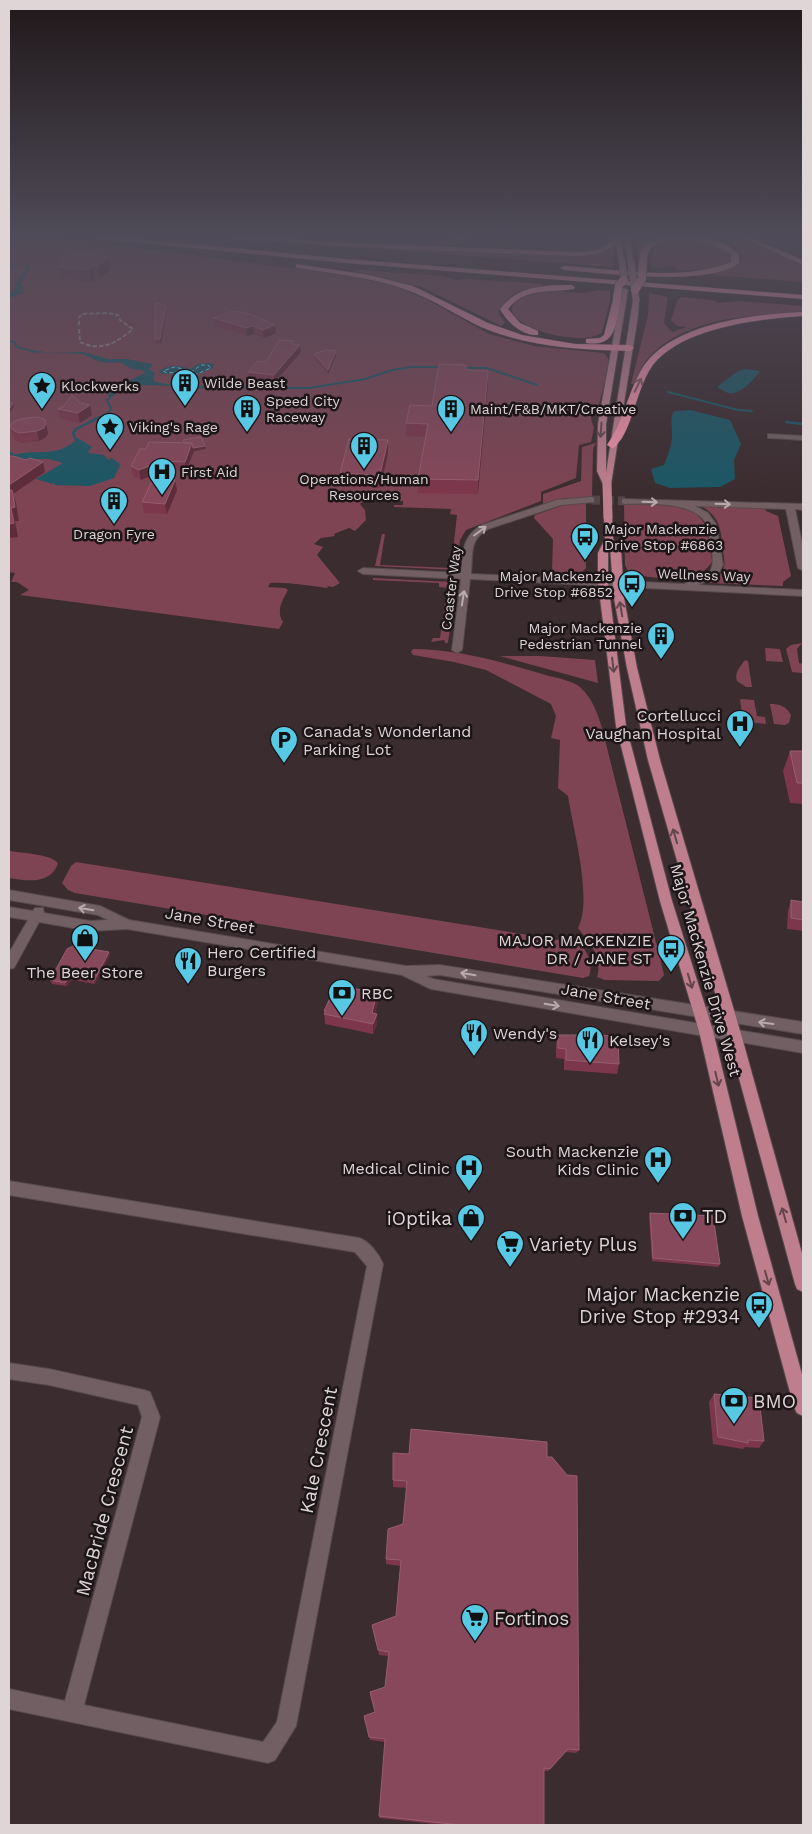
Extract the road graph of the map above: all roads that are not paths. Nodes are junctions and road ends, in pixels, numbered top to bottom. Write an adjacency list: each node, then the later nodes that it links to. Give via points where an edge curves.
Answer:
1 (481, 323): 7 (highway, via 524,339)
2 (513, 323): 3 (highway, bridge, via 537,334 594,341 608,336)
3 (611, 323)
4 (619, 323): 7 (main road, Major MacKenzie Drive West, bridge)
5 (635, 323): 8 (main road, Major MacKenzie Drive West, bridge)
6 (731, 323): 11 (highway, one-way to 6, via 621,435 635,390 648,366 664,351 688,338)
7 (615, 348): 8 (highway); 12 (main road, Major MacKenzie Drive West, one-way to 12, via 602,424 601,471)
8 (630, 348): 11 (main road, Major MacKenzie Drive West)
9 (771, 436): 10 (street)
10 (803, 438)
11 (612, 445): 12 (main road, Major MacKenzie Drive West, via 612,470)
12 (607, 484): 18 (main road, Major MacKenzie Drive West, bridge)
13 (591, 500): 21 (street, Coaster Way, one-way to 13, via 470,540 475,533 560,502)
14 (625, 501): 15 (street, one-way to 15)
15 (674, 503): 16 (street, one-way to 16); 24 (street, via 693,508 712,524 718,565 714,574)
16 (790, 507): 17 (street); 19 (street)
17 (803, 507)
18 (609, 539): 22 (main road, Major MacKenzie Drive West, via 603,553); 23 (main road, Major MacKenzie Drive West, via 616,549)
19 (803, 568)
20 (363, 571): 21 (street, Wellness Way)
21 (467, 576): 22 (street, Wellness Way); 26 (street, Coaster Way, one-way to 21)
22 (603, 582): 23 (street, Wellness Way); 34 (main road, Major MacKenzie Drive West, one-way to 34, via 621,726)
23 (618, 584): 24 (street, Wellness Way); 35 (main road, Major MacKenzie Drive West, one-way to 23, via 644,720)
24 (676, 588): 25 (street, Wellness Way)
25 (803, 593)
26 (457, 650)
27 (9, 895): 28 (street, Jane Street)
28 (43, 902): 30 (street); 31 (street, Jane Street, one-way to 28, via 100,910)
29 (9, 912): 30 (street, Jane Street)
30 (35, 917): 31 (street, Jane Street, via 90,926); 32 (street)
31 (127, 924): 33 (street, Jane Street)
32 (9, 964)
33 (406, 971): 34 (street, Jane Street, one-way to 33, via 440,970); 37 (street, Jane Street, one-way to 37, via 431,984)
34 (698, 1011): 35 (street, Jane Street); 37 (main road, Major MacKenzie Drive West)
35 (729, 1017): 36 (street, Jane Street, one-way to 35); 38 (main road, Major MacKenzie Drive West)
36 (803, 1028)
37 (706, 1031): 38 (street, Jane Street); 43 (main road, Major MacKenzie Drive West, one-way to 43, via 750,1216)
38 (734, 1034): 39 (street, Jane Street); 41 (main road, Major MacKenzie Drive West, one-way to 38)
39 (803, 1047)
40 (9, 1188): 45 (street, Kale Crescent, via 359,1245 375,1264 286,1726 282,1733 268,1753)
41 (803, 1284)
42 (9, 1371): 45 (street, MacBride Crescent, via 144,1398 151,1417)
43 (803, 1407)
44 (9, 1699): 45 (street, Kale Crescent)
45 (72, 1712)

